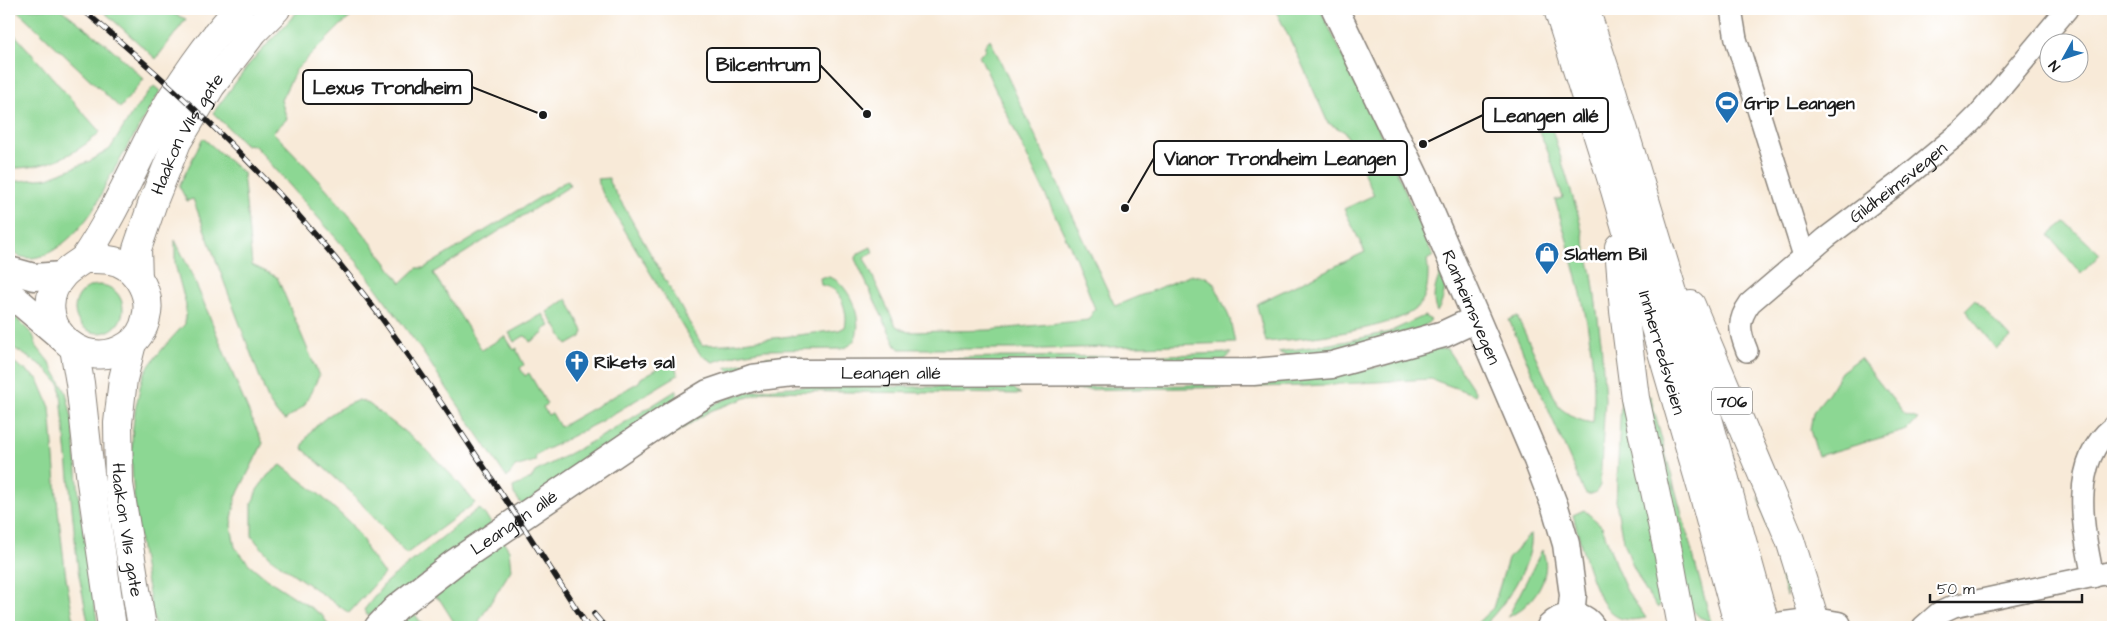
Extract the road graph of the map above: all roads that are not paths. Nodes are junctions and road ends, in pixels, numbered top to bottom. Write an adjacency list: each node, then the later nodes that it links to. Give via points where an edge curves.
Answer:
1 (239, 9): 10 (main road, Haakon VIIs gate, via 192,68 156,126)
2 (276, 9): 13 (main road, Haakon VIIs gate, via 254,31 211,86 177,142 137,249)
3 (1335, 9): 15 (street, Ranheimsvegen, via 1417,180)
4 (1558, 9): 8 (main road, Innherredsveien / 706)
5 (1585, 9): 8 (main road, Innherredsveien / 706)
6 (1731, 9): 9 (street, via 1736,39)
7 (2068, 9): 9 (street, Gildheimsvegen, via 1963,130)
8 (1628, 187): 22 (main road, Innherredsveien / 706); 23 (main road, Innherredsveien / 706); 25 (main road, 706, via 1790,540); 29 (main road, 706, via 1624,311 1635,398)
9 (1804, 256): 18 (street, Gildheimsvegen, via 1750,303 1741,315 1742,340)
10 (84, 259): 12 (main road); 13 (main road, via 118,262)
11 (9, 270): 12 (street, via 34,277)
12 (63, 275): 16 (main road, via 55,286 51,313 55,326)
13 (138, 278): 17 (main road, via 148,305 141,332)
14 (9, 293): 16 (street)
15 (1476, 319): 24 (street, Ranheimsvegen, via 1555,507 1572,577); 28 (street, Leangen allé, via 1444,334 1332,365 1253,372 793,373 752,378 708,393 675,413 454,563 396,608)
16 (68, 343): 17 (main road, via 88,354 104,355); 26 (main road, Haakon VIIs gate, via 80,383)
17 (132, 343): 27 (main road, Haakon VIIs gate, via 122,379 118,423 119,484)
18 (1747, 351)
19 (2113, 427): 21 (street, via 2099,442 2085,472 2083,504)
20 (2113, 572): 21 (street)
21 (2092, 577): 30 (street, via 1954,606 1939,612)
22 (1736, 622)
23 (1767, 622): 25 (street)
24 (1571, 623)
25 (1832, 624)
26 (112, 627)
27 (142, 627)
28 (378, 627)
29 (1682, 627)
30 (1924, 627)

